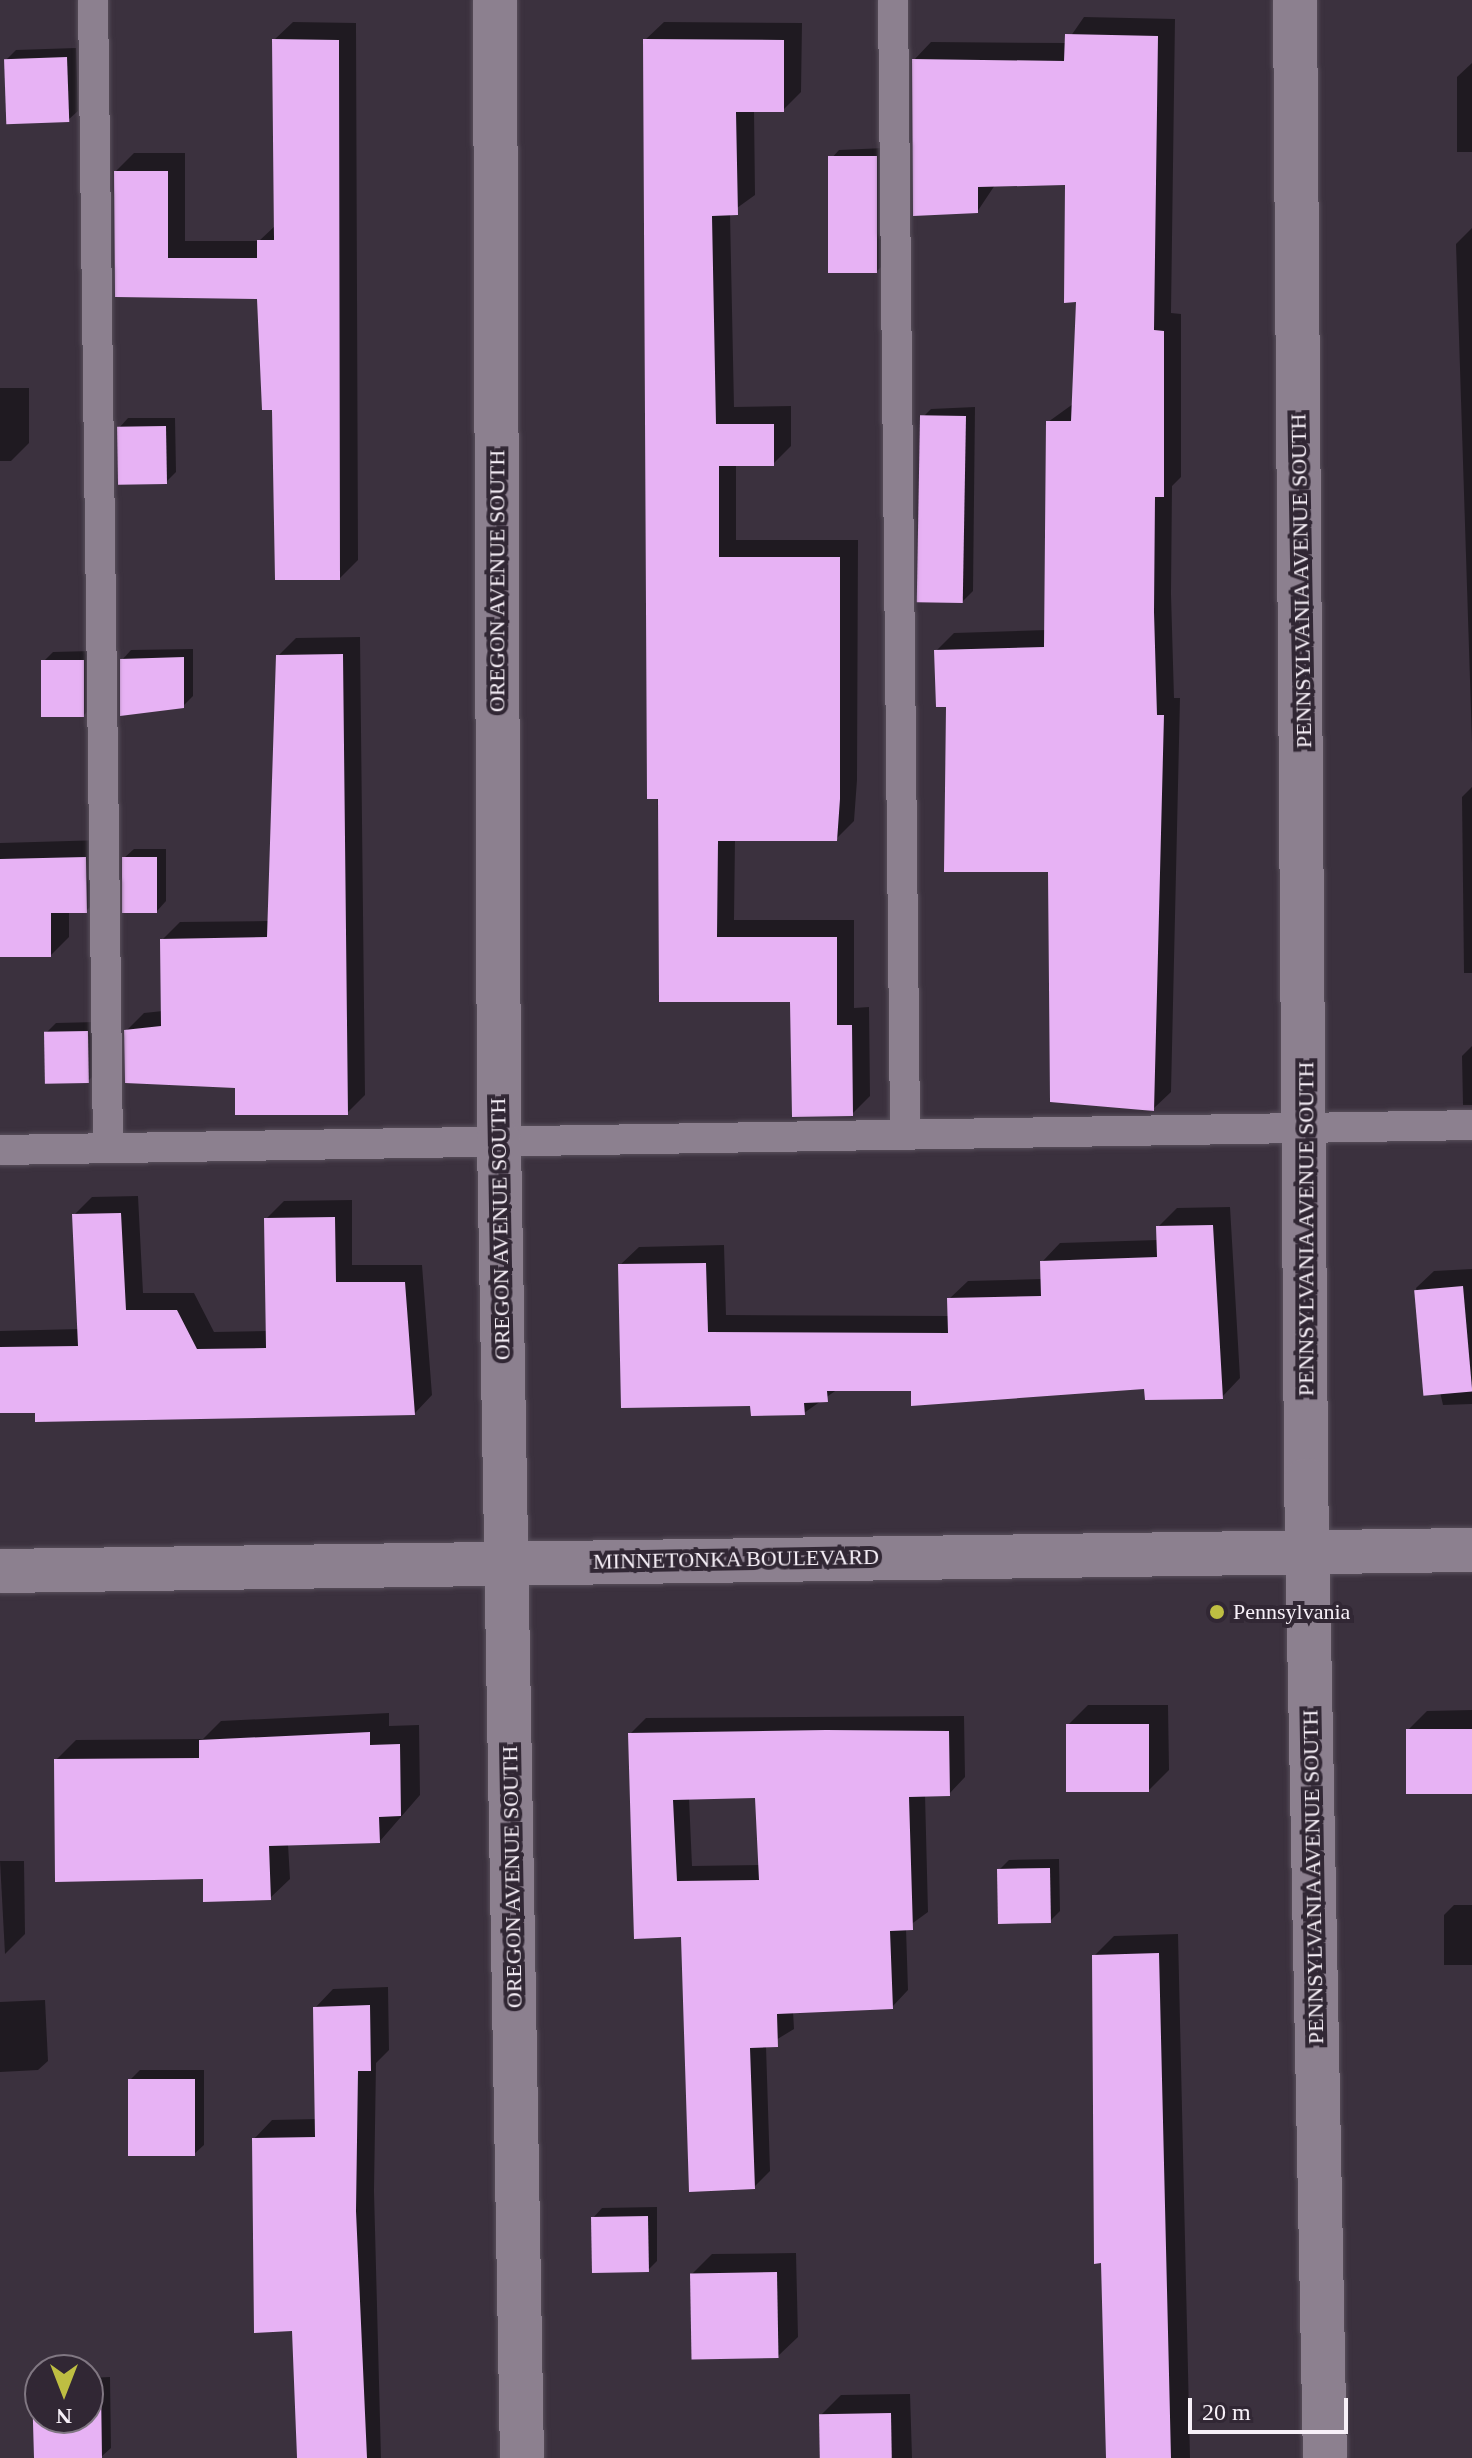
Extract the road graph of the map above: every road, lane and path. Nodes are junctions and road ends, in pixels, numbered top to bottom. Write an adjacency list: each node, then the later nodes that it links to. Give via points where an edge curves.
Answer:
1 (93, 0): 9 (lane)
2 (495, 0): 8 (street, OREGON AVENUE SOUTH)
3 (893, 0): 7 (lane)
4 (1295, 0): 6 (street, PENNSYLVANIA AVENUE SOUTH)
5 (1472, 1125): 6 (lane)
6 (1307, 1127): 7 (lane); 12 (street, PENNSYLVANIA AVENUE SOUTH)
7 (905, 1133): 8 (lane)
8 (499, 1141): 9 (lane); 13 (street, OREGON AVENUE SOUTH)
9 (108, 1148): 10 (lane)
10 (0, 1150)
11 (1472, 1550): 12 (street, MINNETONKA BOULEVARD)
12 (1307, 1552): 13 (street, MINNETONKA BOULEVARD); 16 (street, PENNSYLVANIA AVENUE SOUTH)
13 (504, 1561): 14 (street, MINNETONKA BOULEVARD); 15 (street, OREGON AVENUE SOUTH)
14 (0, 1571)
15 (522, 2458)
16 (1325, 2458)

